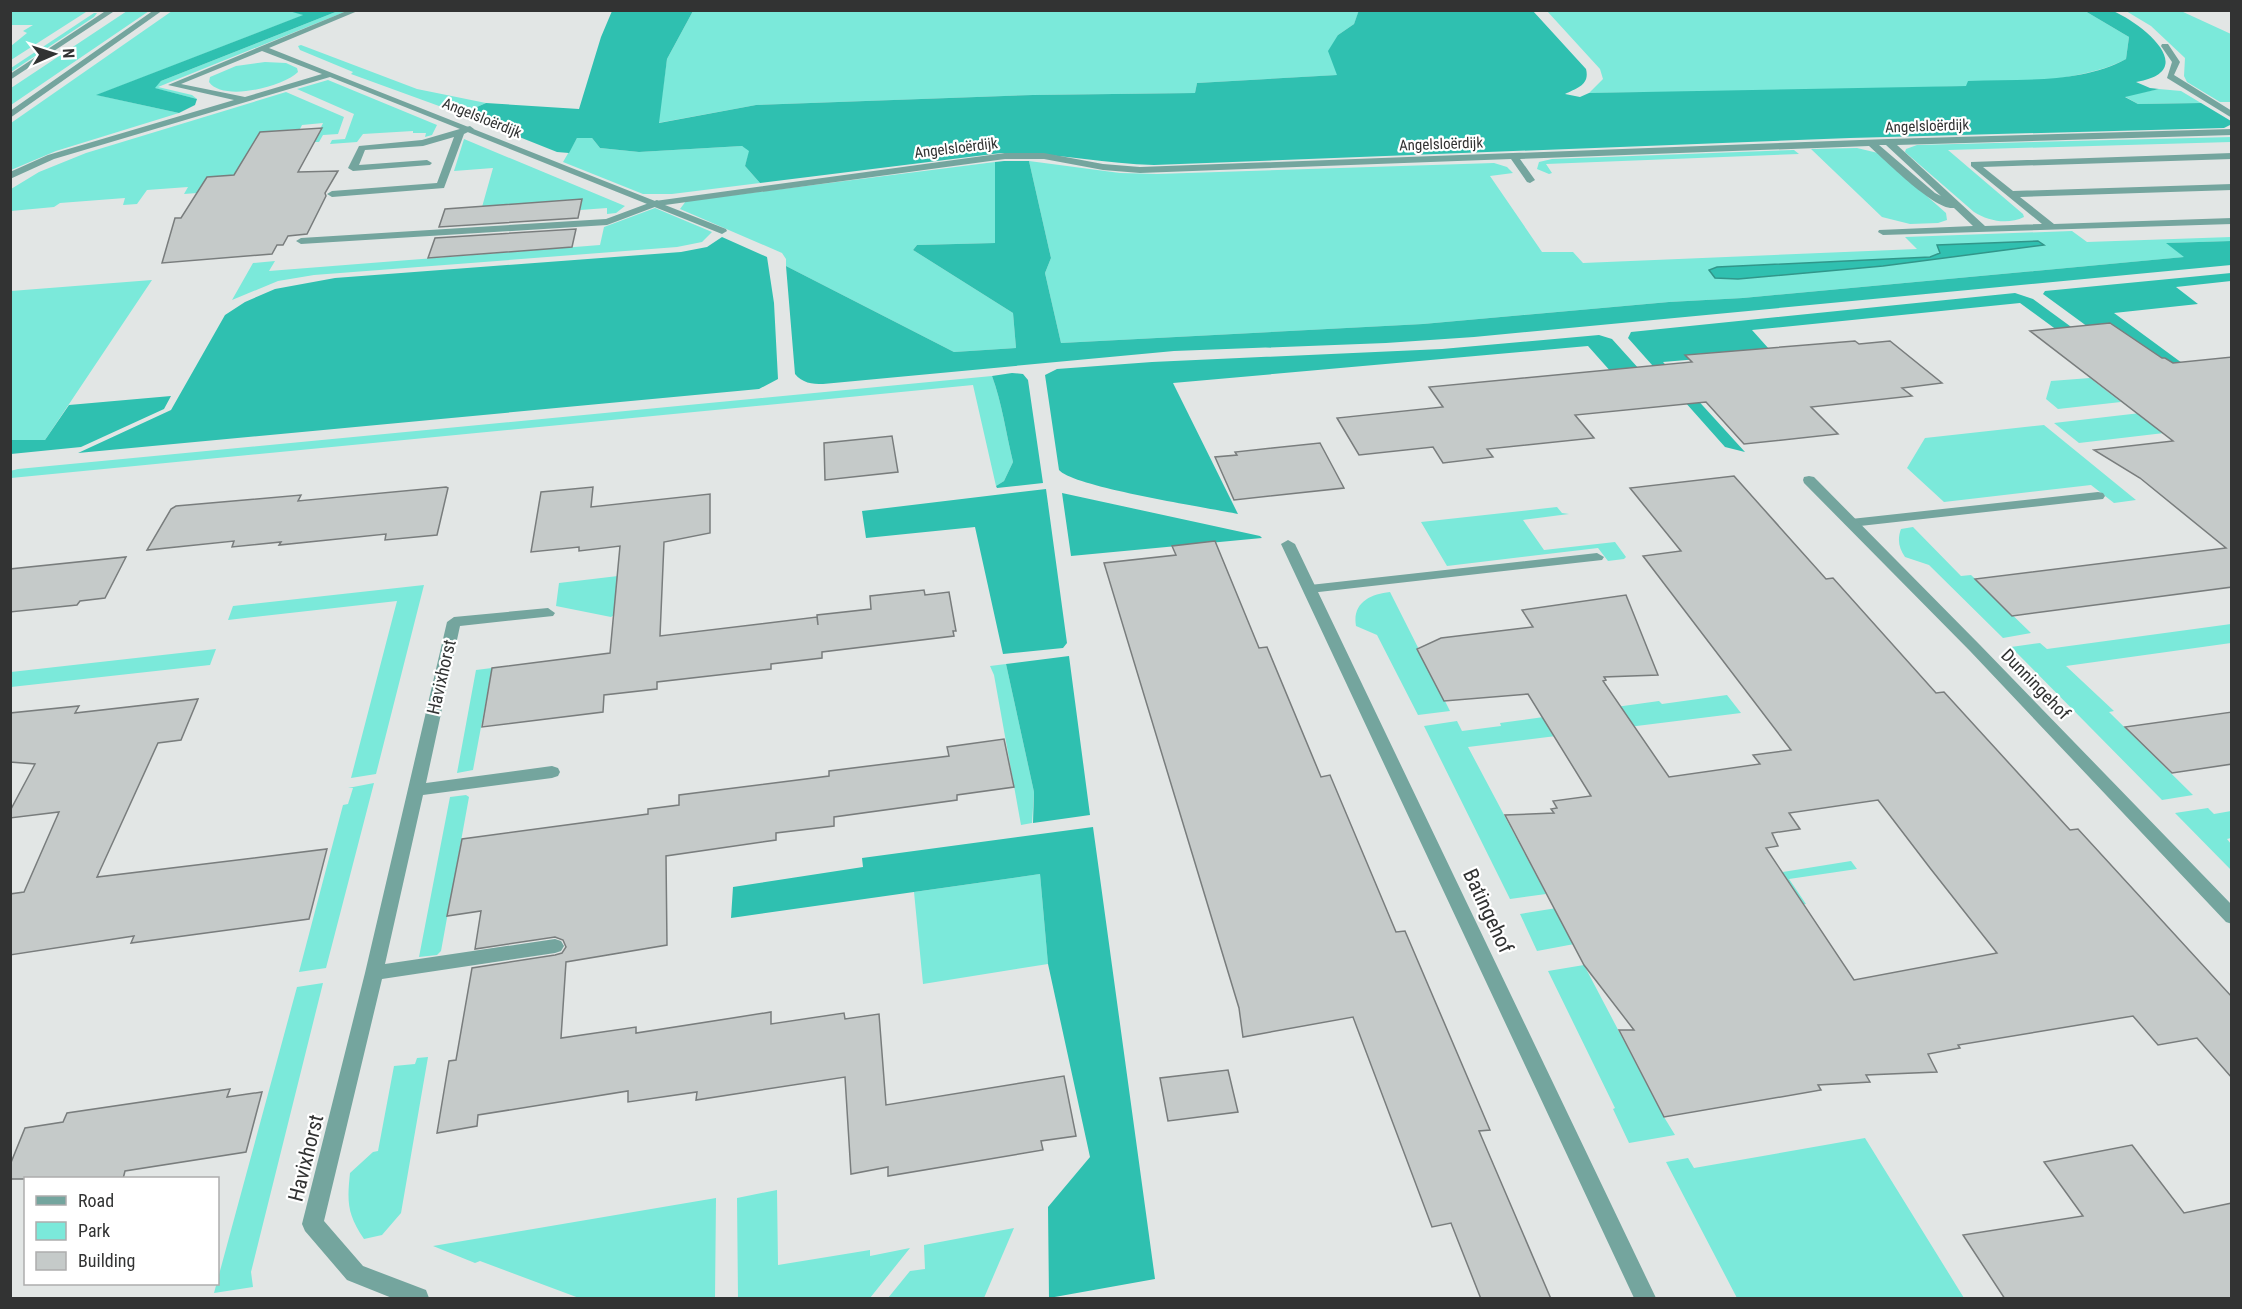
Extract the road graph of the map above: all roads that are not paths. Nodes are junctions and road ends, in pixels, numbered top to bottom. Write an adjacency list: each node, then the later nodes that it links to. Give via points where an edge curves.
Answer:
1 (113, 10): 7 (street)
2 (160, 10): 9 (street)
3 (357, 10): 5 (street)
4 (2165, 46): 10 (street, via 2176,62 2170,76)
5 (263, 49): 6 (street, Angelsloërdijk); 8 (street, via 172,85)
6 (330, 74): 8 (street); 11 (street, Angelsloërdijk)
7 (10, 78)
8 (248, 99): 18 (street, via 51,157)
9 (10, 115)
10 (2232, 115)
11 (465, 130): 17 (street, via 423,143 362,148 353,168); 21 (street, via 441,186); 23 (street, Angelsloërdijk)
12 (2232, 132): 13 (street, Angelsloërdijk)
13 (1888, 142): 14 (street, Angelsloërdijk); 24 (street)
14 (1870, 143): 15 (street, Angelsloërdijk); 24 (street, via 1932,195)
15 (1513, 156): 19 (street); 23 (street, Angelsloërdijk, via 1140,170 1044,156 1005,156)
16 (2232, 156): 22 (street, via 1974,164)
17 (427, 163)
18 (10, 176)
19 (1530, 180)
20 (2232, 187): 22 (street)
21 (332, 194)
22 (2012, 194): 26 (street)
23 (657, 203): 28 (street, Angelsloërdijk); 30 (street, via 607,222)
24 (1966, 215): 27 (street)
25 (2232, 221): 26 (street)
26 (2052, 227): 27 (street)
27 (1982, 229): 29 (street)
28 (722, 231)
29 (1883, 232)
30 (301, 241)
31 (1809, 480): 33 (street, Dunningehof)
32 (2098, 496): 33 (street)
33 (1851, 523): 40 (street, Dunningehof)
34 (1288, 544): 36 (street, Batingehof)
35 (1597, 557): 36 (street)
36 (1310, 589): 44 (street, Batingehof)
37 (548, 613): 39 (street, Havixhorst, via 454,622)
38 (552, 772): 39 (street)
39 (416, 790): 42 (street, Havixhorst)
40 (2232, 917)
41 (555, 946): 42 (street)
42 (374, 974): 43 (street, Havixhorst, via 313,1224 355,1274)
43 (418, 1299)
44 (1645, 1299)

